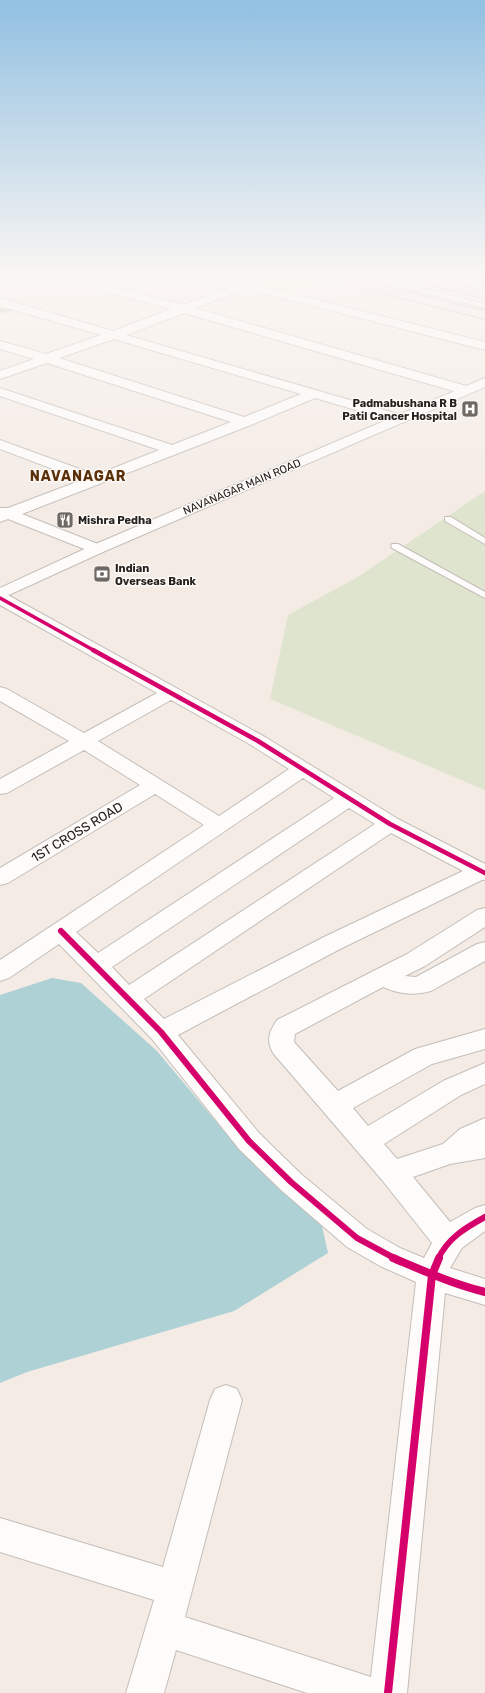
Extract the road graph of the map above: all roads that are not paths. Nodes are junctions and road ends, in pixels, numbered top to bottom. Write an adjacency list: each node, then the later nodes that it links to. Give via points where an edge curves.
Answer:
1 (27, 353): 5 (street)
2 (64, 353): 5 (street)
3 (175, 353): 10 (street)
4 (337, 353): 8 (street)
5 (48, 359): 6 (street); 12 (street)
6 (0, 375)
7 (485, 382): 8 (street, NAVANAGAR MAIN ROAD)
8 (465, 390): 11 (street, NAVANAGAR MAIN ROAD)
9 (0, 392): 14 (street)
10 (314, 394): 11 (street); 12 (street)
11 (400, 420): 20 (street, NAVANAGAR MAIN ROAD)
12 (246, 422): 14 (street)
13 (0, 444): 15 (street)
14 (172, 450): 15 (street)
15 (96, 480): 16 (street)
16 (3, 514): 20 (street)
17 (448, 519): 18 (lane)
18 (485, 542)
19 (395, 546): 22 (lane)
20 (97, 549): 21 (street, NAVANAGAR MAIN ROAD)
21 (0, 594)
22 (485, 595)
23 (0, 598): 25 (street)
24 (0, 693): 26 (street)
25 (170, 693): 28 (street); 29 (street)
26 (18, 704): 27 (street); 28 (street)
27 (0, 713)
28 (84, 741): 30 (street); 31 (street)
29 (303, 769): 32 (street); 34 (street)
30 (154, 786): 34 (street); 36 (street, 1ST CROSS ROAD)
31 (0, 788)
32 (349, 798): 33 (street); 40 (street)
33 (390, 824): 35 (street); 43 (street)
34 (220, 826): 38 (street)
35 (483, 872): 44 (street, via 332,943)
36 (0, 878)
37 (485, 916): 42 (street, via 416,960)
38 (61, 932): 40 (street); 41 (street)
39 (485, 950): 42 (street, via 422,985 405,985)
40 (96, 966): 43 (street)
41 (0, 972)
42 (382, 977): 47 (street, via 286,1027 281,1034 282,1046)
43 (128, 998): 44 (street)
44 (161, 1032): 55 (street, via 249,1141 291,1182 357,1238 390,1257)
45 (485, 1039): 47 (street, via 424,1056)
46 (485, 1073): 49 (street, via 452,1088)
47 (334, 1106): 49 (street)
48 (485, 1129): 51 (street)
49 (365, 1142): 52 (street)
50 (485, 1147): 51 (street)
51 (450, 1153): 52 (street)
52 (392, 1172): 54 (street)
53 (485, 1217): 54 (street)
54 (448, 1241): 55 (street, via 438,1257)
55 (432, 1275): 56 (street); 63 (street)
56 (485, 1292)
57 (226, 1400): 59 (street)
58 (0, 1535): 59 (street)
59 (175, 1589): 60 (street)
60 (164, 1628): 61 (street); 62 (street)
61 (145, 1693)
62 (365, 1693)
63 (388, 1693)

